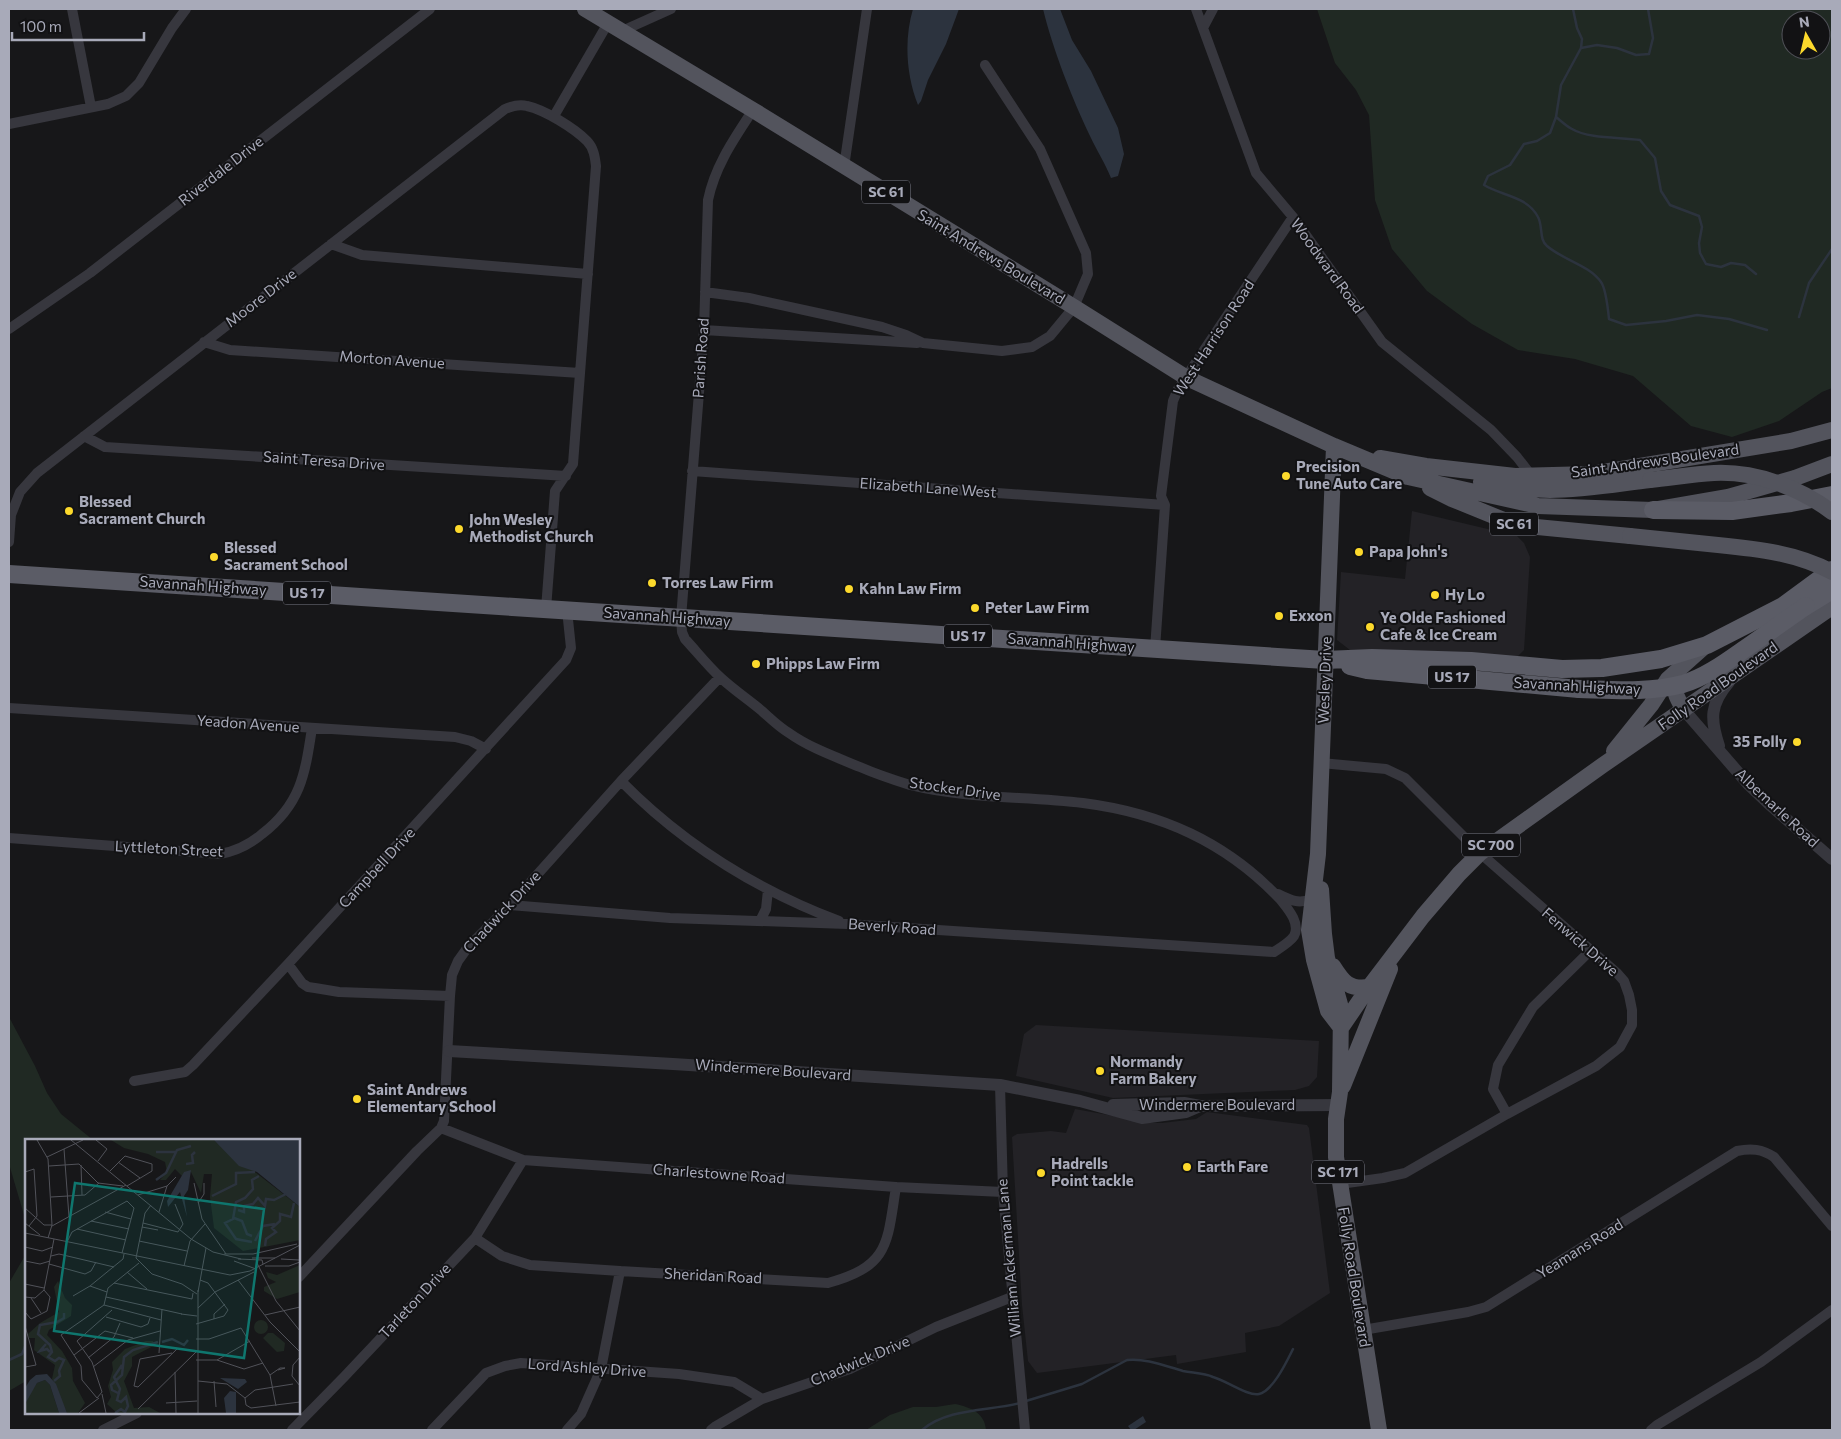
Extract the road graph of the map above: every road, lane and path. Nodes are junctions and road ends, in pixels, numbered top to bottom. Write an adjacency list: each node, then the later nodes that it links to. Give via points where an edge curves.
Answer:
1 (72, 9): 12 (street)
2 (186, 9): 12 (street, via 139,83 126,96)
3 (430, 9): 22 (street, Riverdale Drive, via 90,273)
4 (585, 9): 9 (main road, Saint Andrews Boulevard / SC 61)
5 (671, 9): 9 (street)
6 (867, 9): 16 (street)
7 (1196, 9): 10 (street, Woodward Road)
8 (1213, 9): 10 (street)
9 (615, 27): 13 (main road, Saint Andrews Boulevard / SC 61); 14 (street)
10 (1203, 28): 17 (street, Woodward Road, via 1256,173)
11 (985, 65): 21 (street, via 1040,148 1086,253 1088,274)
12 (91, 107): 15 (street)
13 (753, 110): 16 (main road, Saint Andrews Boulevard / SC 61); 20 (street, Parish Road, via 717,168 712,182 708,200)
14 (554, 116): 18 (street, Moore Drive, via 527,106 505,109); 19 (street, Moore Drive, via 587,142 593,151 596,166)
15 (9, 124)
16 (844, 167): 21 (main road, Saint Andrews Boulevard / SC 61)
17 (1293, 217): 27 (street, West Harrison Road); 32 (street, Woodward Road, via 1382,342 1491,430)
18 (331, 244): 19 (street, via 362,254); 24 (street, Moore Drive)
19 (588, 274): 26 (street, Moore Drive)
20 (705, 292): 23 (street, Parish Road); 25 (street, via 750,298 882,327)
21 (1074, 307): 25 (street, via 1050,336 1032,346 1002,351); 27 (main road, Saint Andrews Boulevard / SC 61)
22 (9, 329)
23 (704, 330): 25 (street); 35 (street, Parish Road)
24 (204, 342): 26 (street, Morton Avenue, via 230,350); 29 (street, Moore Drive)
25 (923, 343)
26 (580, 373): 37 (street, Moore Drive, via 573,464)
27 (1187, 378): 30 (main road, Saint Andrews Boulevard / SC 61); 41 (street, West Harrison Road, via 1173,401 1161,496)
28 (1832, 430): 36 (main road, Saint Andrews Boulevard, via 1791,441 1590,474)
29 (84, 436): 37 (street, Saint Teresa Drive, via 105,447); 44 (street, Moore Drive, via 36,473 20,492 11,515)
30 (1334, 446): 31 (main road, Saint Andrews Boulevard / SC 61); 54 (main road, Wesley Drive)
31 (1356, 454): 34 (main road, Saint Andrews Boulevard / SC 61); 39 (main road, Saint Andrews Boulevard / SC 61)
32 (1517, 457): 36 (street, Woodward Road); 38 (street)
33 (1832, 464): 42 (main road, Saint Andrews Boulevard, via 1728,497)
34 (1426, 466): 38 (main road, Saint Andrews Boulevard); 43 (main road, SC 61, bridge, via 1478,481 1550,490 1716,473 1754,476 1784,486)
35 (692, 471): 41 (street, Elizabeth Lane West); 51 (street, Parish Road)
36 (1531, 475): 38 (main road, Saint Andrews Boulevard)
37 (566, 476): 49 (street, Moore Drive, via 555,491)
38 (1515, 476)
39 (1408, 477): 42 (main road, Saint Andrews Boulevard, via 1538,506); 45 (main road, SC 61, bridge, via 1516,525 1766,550 1791,555)
40 (1832, 495): 42 (highway, via 1732,511)
41 (1165, 505): 53 (street, West Harrison Road)
42 (1653, 510)
43 (1832, 512)
44 (9, 542)
45 (1832, 571): 52 (highway, Savannah Highway / US 17, via 1783,606)
46 (9, 574): 49 (highway, Savannah Highway / US 17)
47 (1832, 590): 54 (highway, Savannah Highway / US 17, bridge, via 1700,678 1649,690 1579,689 1367,670)
48 (1832, 607): 56 (main road, Folly Road Boulevard / SC 700)
49 (546, 609): 50 (highway, Savannah Highway / US 17)
50 (567, 610): 51 (highway, Savannah Highway / US 17); 61 (street, Campbell Drive, via 571,648 566,660)
51 (681, 618): 53 (highway, Savannah Highway / US 17); 57 (street, Stocker Drive, via 685,639)
52 (1707, 645): 54 (highway, Savannah Highway / US 17, via 1661,659 1602,668 1562,669 1372,658); 55 (main road, Folly Road Boulevard)
53 (1155, 649): 54 (highway, Savannah Highway / US 17)
54 (1325, 660): 63 (main road, Wesley Drive)
55 (1676, 671): 59 (main road, via 1673,683); 64 (main road, Folly Road Boulevard / SC 700)
56 (1736, 674): 59 (main road, Folly Road Boulevard / SC 700); 62 (street, via 1716,700 1713,714 1712,728)
57 (720, 677): 65 (street, Chadwick Drive); 71 (street, Stocker Drive, via 788,733 862,768 910,785 954,793 1084,804 1158,820 1205,840)
58 (9, 708): 60 (street, Yeadon Avenue)
59 (1684, 710): 62 (street, Albemarle Road); 64 (main road, Folly Road Boulevard / SC 700)
60 (312, 728): 61 (street, Yeadon Avenue, via 455,737); 66 (street, Lyttleton Street, via 306,765 294,800 278,822 234,852 220,854)
61 (486, 749): 80 (street, Campbell Drive)
62 (1721, 753): 69 (street, Albemarle Road, via 1767,803)
63 (1321, 763): 67 (street, Fenwick Drive, via 1386,769 1405,778); 68 (main road, Wesley Drive)
64 (1603, 765): 67 (main road, Folly Road Boulevard / SC 700)
65 (621, 781): 70 (street, via 688,840); 73 (street, Chadwick Drive)
66 (9, 838)
67 (1480, 853): 76 (main road, Folly Road Boulevard / SC 700, via 1423,916); 77 (street, Fenwick Drive)
68 (1318, 854): 72 (main road, Wesley Drive); 79 (main road, Wesley Drive)
69 (1832, 859)
70 (768, 890): 74 (street, via 766,909); 75 (street)
71 (1271, 890): 72 (street, Stocker Drive, via 1292,901); 78 (street, Stocker Drive, via 1287,907 1296,929 1294,936)
72 (1312, 898): 83 (main road, Wesley Drive, via 1309,930 1314,960 1328,1011)
73 (510, 905): 74 (street, Beverly Road, via 670,918); 82 (street, Chadwick Drive, via 458,961 452,975)
74 (760, 921): 75 (street, Beverly Road)
75 (847, 924): 78 (street, Beverly Road)
76 (1400, 948): 81 (main road, Folly Road Boulevard / SC 700); 87 (main road, Folly Road Boulevard / SC 700)
77 (1590, 951): 90 (street, via 1533,1008 1498,1065 1494,1089); 90 (street, Fenwick Drive, via 1624,981 1630,995 1632,1025 1620,1047 1596,1066)
78 (1274, 952)
79 (1327, 958): 81 (main road, via 1352,987); 83 (main road, Wesley Drive, via 1341,1008)
80 (288, 964): 82 (street, via 308,987 339,992); 85 (street, Campbell Drive, via 185,1072)
81 (1369, 987): 83 (main road, Folly Road Boulevard / SC 700)
82 (450, 996): 84 (street, Chadwick Drive)
83 (1341, 1028): 87 (main road, Folly Road Boulevard / SC 171)
84 (448, 1051): 86 (street, Windermere Boulevard); 91 (street, Chadwick Drive, via 446,1114)
85 (134, 1081)
86 (1000, 1085): 88 (street, Windermere Boulevard); 95 (street, William Ackerman Lane)
87 (1339, 1098): 89 (street, Windermere Boulevard); 93 (main road, Folly Road Boulevard / SC 171, via 1336,1147)
88 (1096, 1104): 89 (street, Windermere Boulevard, via 1184,1103); 89 (street, Windermere Boulevard, via 1142,1118 1186,1112)
89 (1200, 1106)
90 (1507, 1114): 93 (street, Fenwick Drive, via 1405,1173)
91 (441, 1128): 92 (street, Charlestowne Road); 99 (street)
92 (523, 1160): 94 (street, Charlestowne Road); 97 (street, Tarleton Drive)
93 (1340, 1184): 102 (main road, Folly Road Boulevard / SC 171)
94 (896, 1187): 95 (street, Charlestowne Road); 98 (street, Sheridan Road, via 884,1248 871,1263 845,1278 828,1283)
95 (1003, 1192): 100 (street, William Ackerman Lane)
96 (1832, 1226): 102 (street, Yeamans Road, via 1774,1157 1764,1151 1737,1151 1486,1307)
97 (475, 1238): 98 (street, Sheridan Road, via 502,1256 530,1265); 107 (street, Tarleton Drive)
98 (620, 1271): 103 (street)
99 (300, 1276)
100 (1012, 1297): 104 (street, Chadwick Drive, via 936,1327 850,1368); 111 (street, William Ackerman Lane)
101 (1832, 1310): 113 (street, via 1761,1362)
102 (1363, 1330): 112 (main road, Folly Road Boulevard / SC 171)
103 (600, 1369): 104 (street, Lord Ashley Drive, via 678,1374 734,1382); 108 (street, Lord Ashley Drive, via 521,1363 505,1366 486,1373); 109 (street, via 581,1414)
104 (762, 1399): 110 (street, Chadwick Drive)
105 (135, 1414): 106 (street)
106 (103, 1430)
107 (292, 1430)
108 (432, 1430)
109 (567, 1430)
110 (711, 1430)
111 (1025, 1430)
112 (1379, 1430)
113 (1651, 1430)

